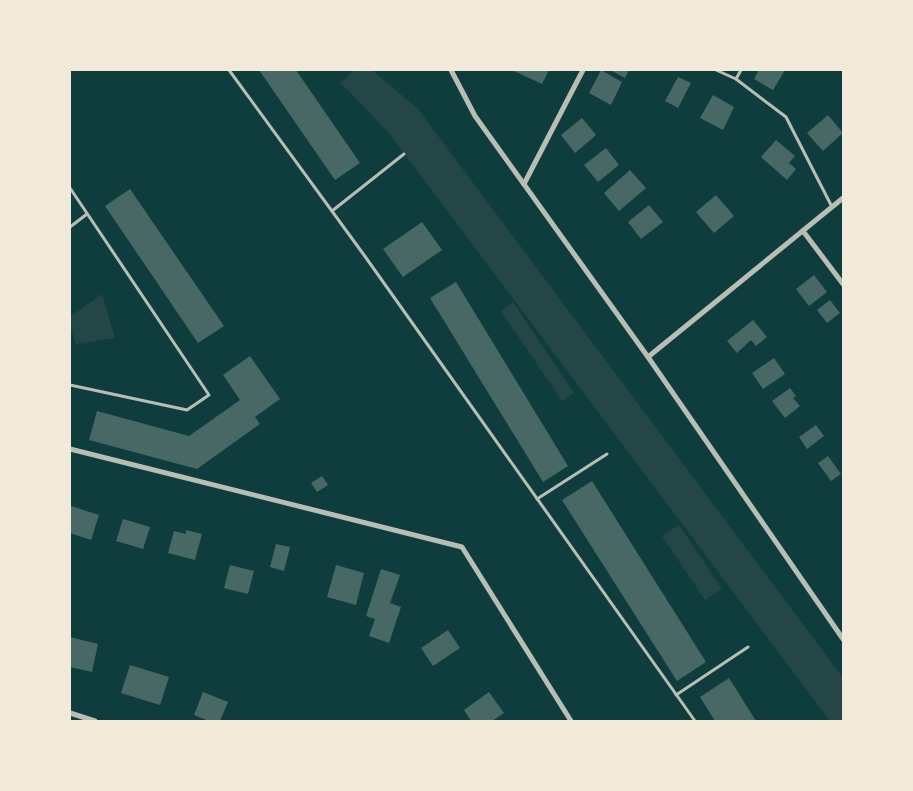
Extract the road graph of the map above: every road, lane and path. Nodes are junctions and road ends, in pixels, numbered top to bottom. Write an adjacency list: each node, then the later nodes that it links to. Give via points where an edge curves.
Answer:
1 (229, 70): 12 (lane)
2 (451, 70): 8 (street, via 475,116)
3 (583, 70): 8 (street)
4 (716, 70): 6 (lane)
5 (741, 70): 6 (lane)
6 (736, 79): 11 (lane, via 786,117)
7 (404, 154): 12 (lane)
8 (524, 184): 17 (street)
9 (70, 188): 13 (lane)
10 (843, 198): 11 (street)
11 (832, 207): 15 (street)
12 (332, 211): 21 (lane)
13 (87, 214): 14 (lane); 18 (lane, via 209,395 188,410)
14 (70, 227)
15 (803, 231): 16 (street); 17 (street)
16 (843, 284)
17 (648, 357): 22 (street)
18 (70, 384)
19 (70, 449): 28 (street, via 462,547)
20 (607, 454): 21 (lane)
21 (537, 499): 24 (lane)
22 (843, 639)
23 (748, 647): 24 (lane)
24 (676, 695): 29 (lane)
25 (72, 714): 26 (street); 27 (street)
26 (73, 721)
27 (95, 721)
28 (571, 721)
29 (695, 721)

